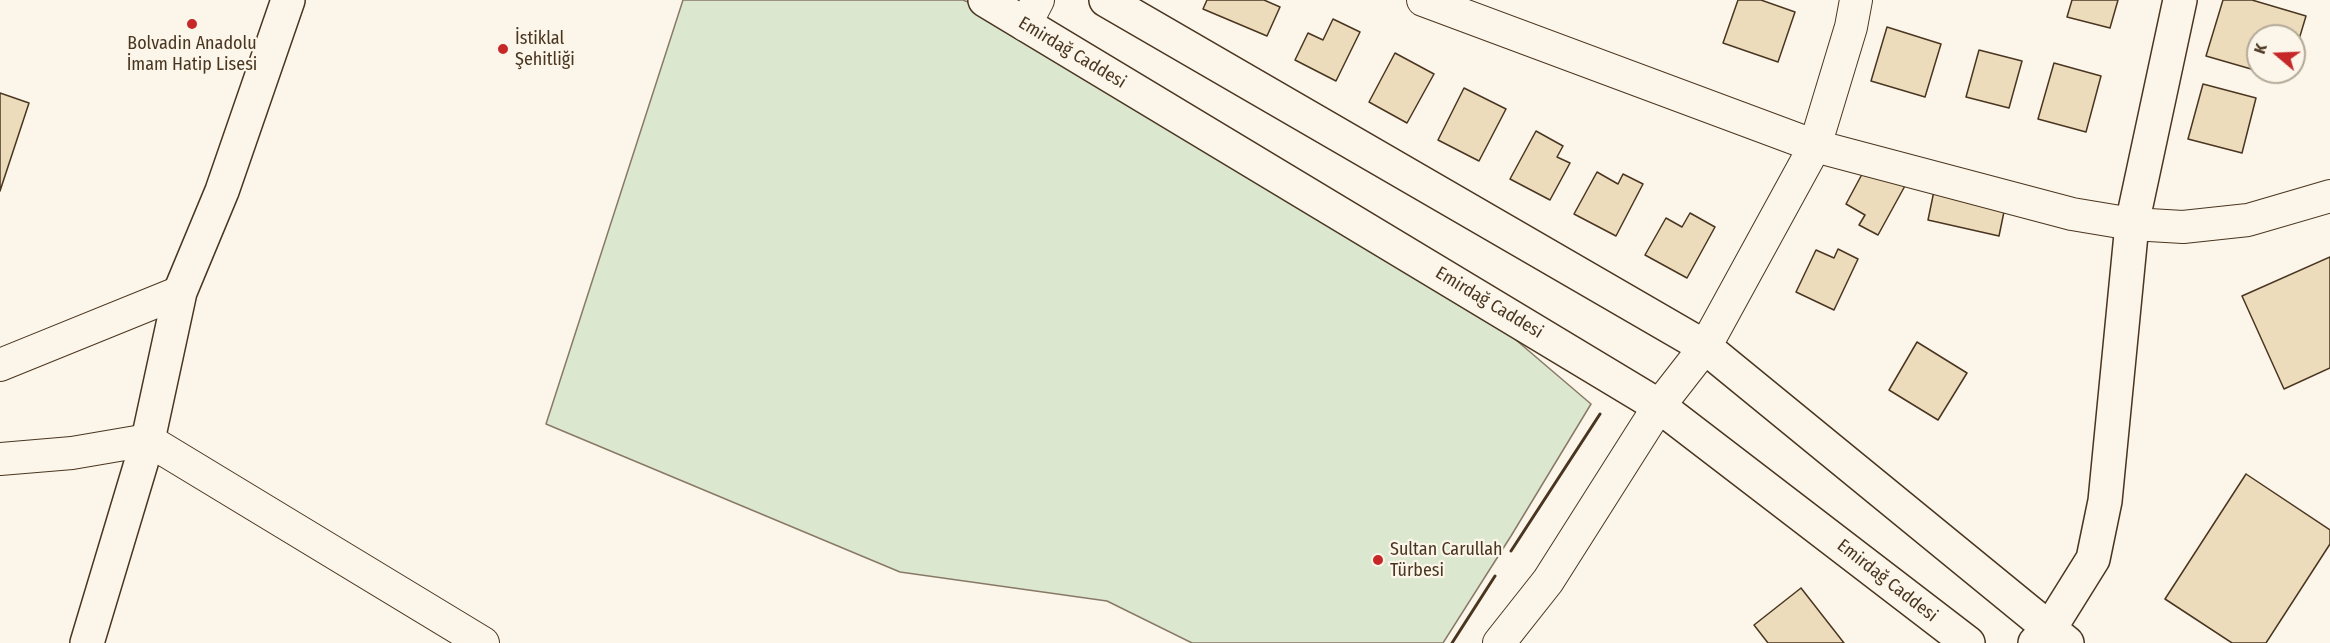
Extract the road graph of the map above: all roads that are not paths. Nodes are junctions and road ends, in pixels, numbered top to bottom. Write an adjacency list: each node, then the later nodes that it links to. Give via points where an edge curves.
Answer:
1 (288, 0): 11 (main road, via 222,191)
2 (985, 0): 7 (main road, Emirdağ Caddesi)
3 (1106, 0): 12 (main road)
4 (1423, 0): 8 (street)
5 (1856, 0): 8 (street)
6 (2180, 0): 10 (main road)
7 (1031, 13): 14 (main road, Emirdağ Caddesi)
8 (1815, 146): 10 (street, via 2072,214); 12 (street)
9 (2330, 196): 10 (street, via 2248,220 2183,227)
10 (2132, 225): 17 (main road, via 2105,501 2093,559)
11 (180, 292): 13 (street); 15 (main road)
12 (1705, 347): 14 (street); 17 (main road)
13 (0, 365)
14 (1659, 405): 20 (street, via 1548,581); 21 (main road, Emirdağ Caddesi)
15 (148, 440): 16 (street, via 72,453); 18 (main road); 19 (street)
16 (0, 459)
17 (2050, 638)
18 (87, 643)
19 (483, 643)
20 (1499, 643)
21 (1968, 643)

